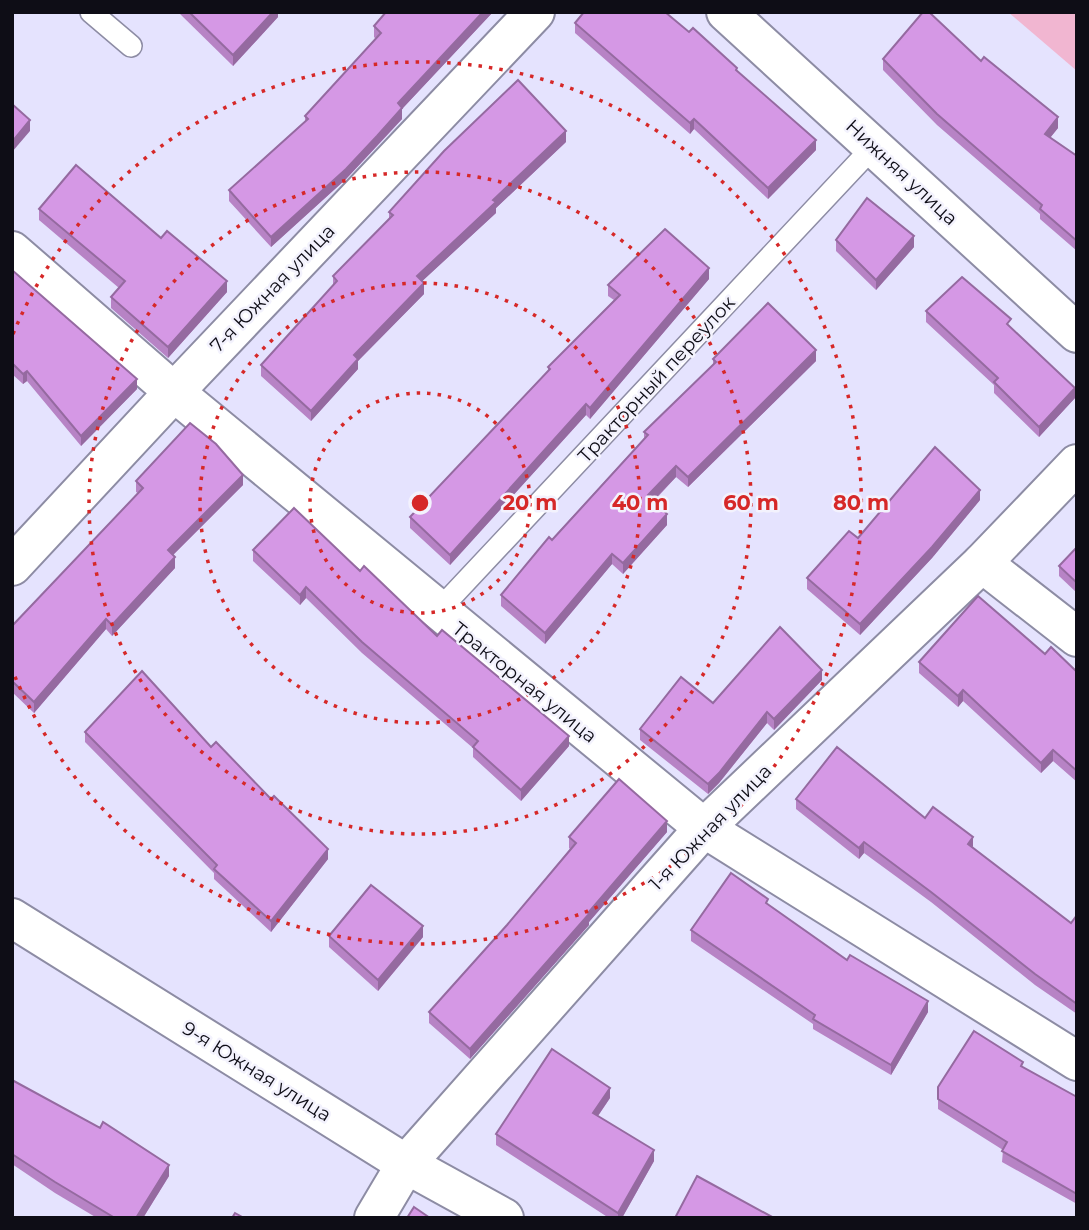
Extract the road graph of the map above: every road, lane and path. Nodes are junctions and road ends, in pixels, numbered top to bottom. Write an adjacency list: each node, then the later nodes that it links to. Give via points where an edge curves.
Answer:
1 (91, 12): 4 (lane)
2 (535, 12): 8 (street, 7-я Южная улица)
3 (726, 12): 5 (street, Нижняя улица)
4 (131, 46)
5 (874, 146): 7 (street, Нижняя улица); 12 (lane, Тракторный переулок)
6 (12, 251): 8 (street, Тракторная улица)
7 (1077, 333)
8 (174, 392): 11 (street, 7-я Южная улица); 12 (street, Тракторная улица)
9 (1077, 464): 10 (street, 1-я Южная улица)
10 (982, 563): 13 (street); 14 (street, 1-я Южная улица)
11 (12, 566)
12 (438, 611): 14 (street, Тракторная улица)
13 (1077, 637)
14 (704, 828): 16 (street, Тракторная улица); 17 (street, 1-я Южная улица)
15 (12, 918): 17 (street, 9-я Южная улица)
16 (1077, 1061)
17 (406, 1164): 18 (street, 1-я Южная улица); 19 (street, 9-я Южная улица)
18 (374, 1218)
19 (505, 1218)

